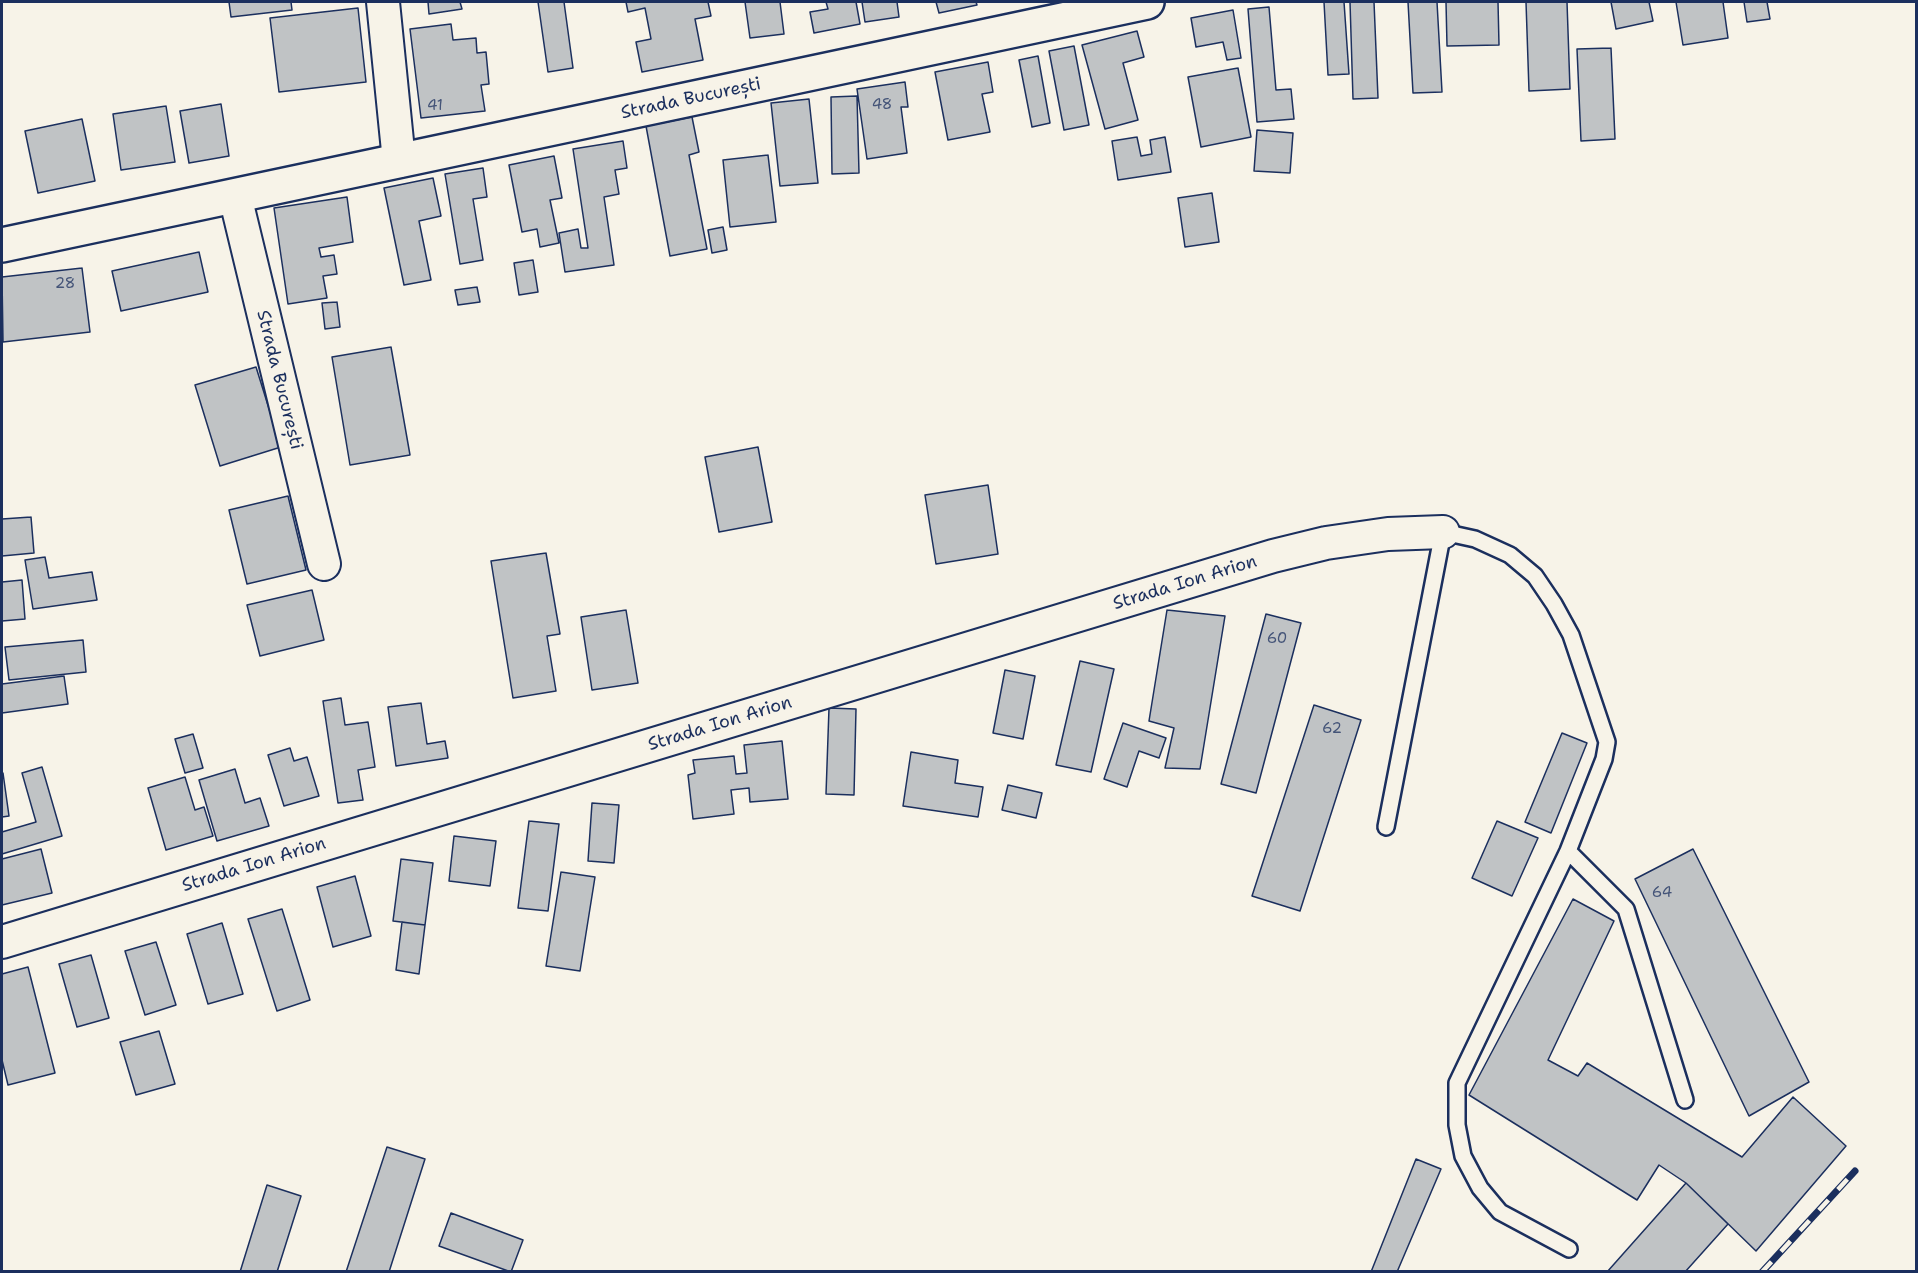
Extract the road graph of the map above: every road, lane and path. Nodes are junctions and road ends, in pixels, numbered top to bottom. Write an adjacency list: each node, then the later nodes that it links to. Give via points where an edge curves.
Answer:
1 (383, 2): 3 (street)
2 (1147, 2): 3 (main road, Strada București)
3 (399, 161): 4 (main road, Strada București)
4 (235, 196): 5 (main road, Strada București); 7 (street, Strada București)
5 (2, 245)
6 (1443, 532): 8 (lane); 9 (lane, via 1475,539 1510,555 1535,576 1571,635 1607,742); 10 (street, Strada Ion Arion, via 1388,534 1273,556)
7 (324, 564)
8 (1386, 827)
9 (1568, 851): 11 (lane, via 1626,909); 12 (lane, via 1457,1083 1457,1125 1463,1156 1480,1188 1500,1212)
10 (2, 942)
11 (1684, 1100)
12 (1569, 1249)

